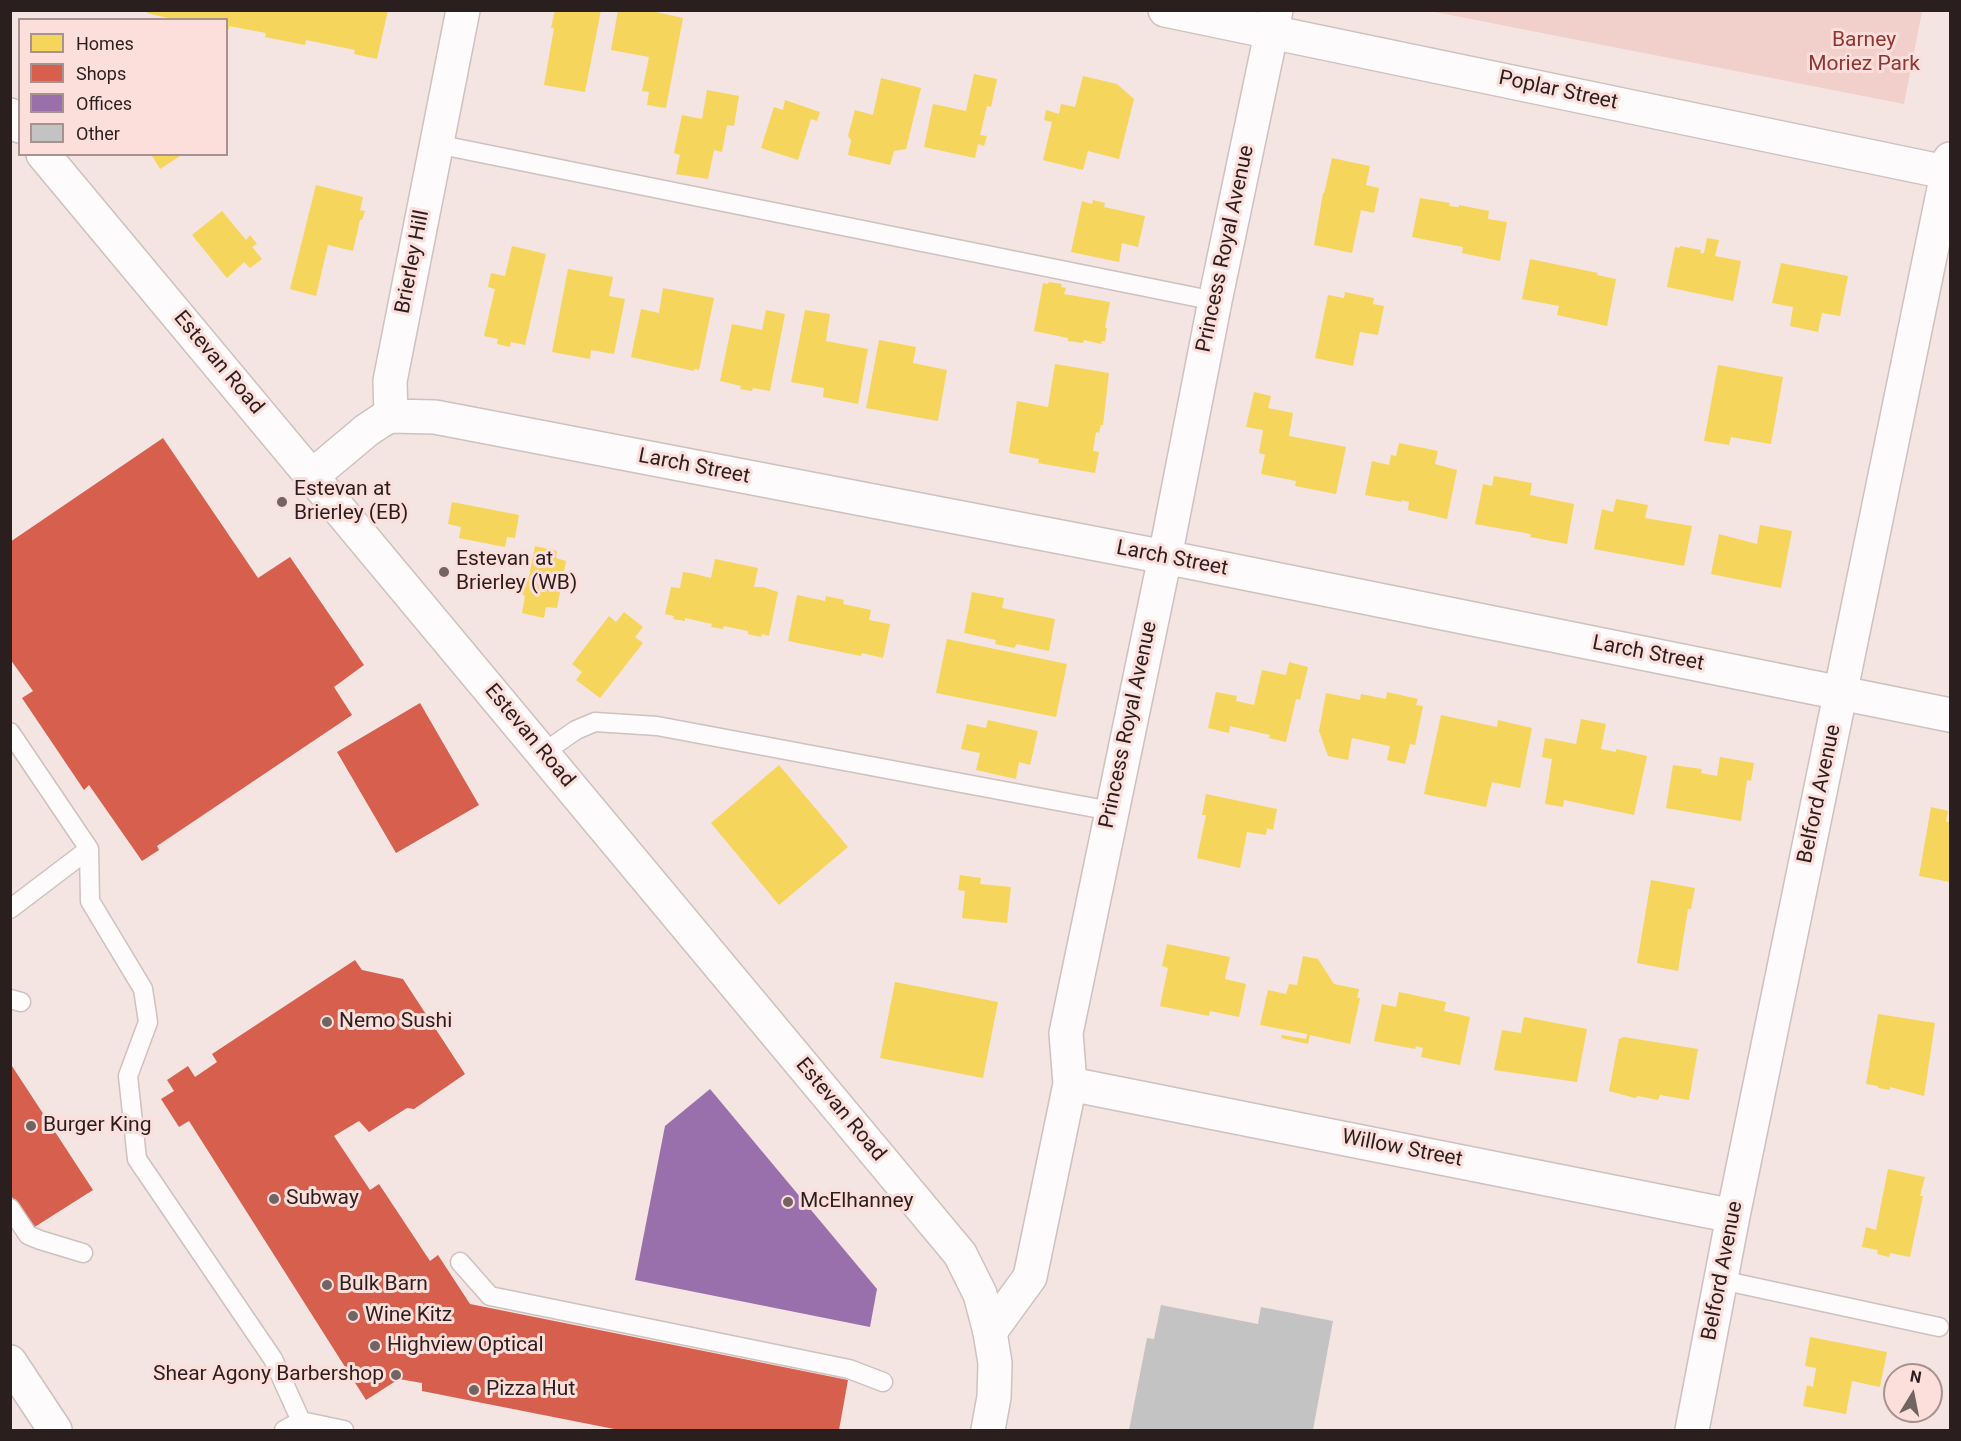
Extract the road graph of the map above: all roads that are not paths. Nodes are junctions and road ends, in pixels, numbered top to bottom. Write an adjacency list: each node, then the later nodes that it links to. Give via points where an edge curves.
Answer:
1 (463, 10): 4 (street, Brierley Hill)
2 (1165, 10): 3 (street, Poplar Street)
3 (1274, 21): 6 (street, Poplar Street); 7 (street, Princess Royal Avenue)
4 (436, 144): 7 (lane); 8 (street, Brierley Hill, via 390,381)
5 (45, 156): 9 (street, Estevan Road)
6 (1950, 168): 11 (street, Belford Avenue)
7 (1215, 301): 10 (street, Princess Royal Avenue)
8 (391, 416): 9 (street, via 367,430); 10 (street, Larch Street, via 448,419)
9 (312, 476): 14 (street, Estevan Road)
10 (1165, 556): 11 (street, Larch Street); 15 (street, Princess Royal Avenue)
11 (1841, 693): 12 (street, Larch Street); 20 (street, Belford Avenue)
12 (1950, 715)
13 (10, 732): 16 (lane)
14 (543, 753): 15 (lane, via 576,729 595,722 657,726); 25 (street, Estevan Road, via 960,1254 980,1294)
15 (1111, 811): 18 (street, Princess Royal Avenue, via 1066,1033)
16 (88, 849): 17 (lane); 28 (lane, via 90,902 143,989 148,1022 128,1076 137,1159 273,1359)
17 (10, 909)
18 (1070, 1084): 20 (street, Willow Street); 25 (street, Princess Royal Avenue, via 1030,1277)
19 (10, 1208): 21 (lane, via 28,1234)
20 (1733, 1216): 23 (street, Belford Avenue)
21 (83, 1253)
22 (460, 1262): 27 (lane, via 490,1296 849,1369)
23 (1721, 1280): 24 (lane); 33 (street, Belford Avenue)
24 (1939, 1327)
25 (990, 1332): 32 (street, via 995,1363)
26 (10, 1362): 29 (street)
27 (883, 1382)
28 (301, 1421): 30 (lane); 31 (lane)
29 (55, 1431)
30 (284, 1431)
31 (344, 1431)
32 (988, 1431)
33 (1692, 1431)

